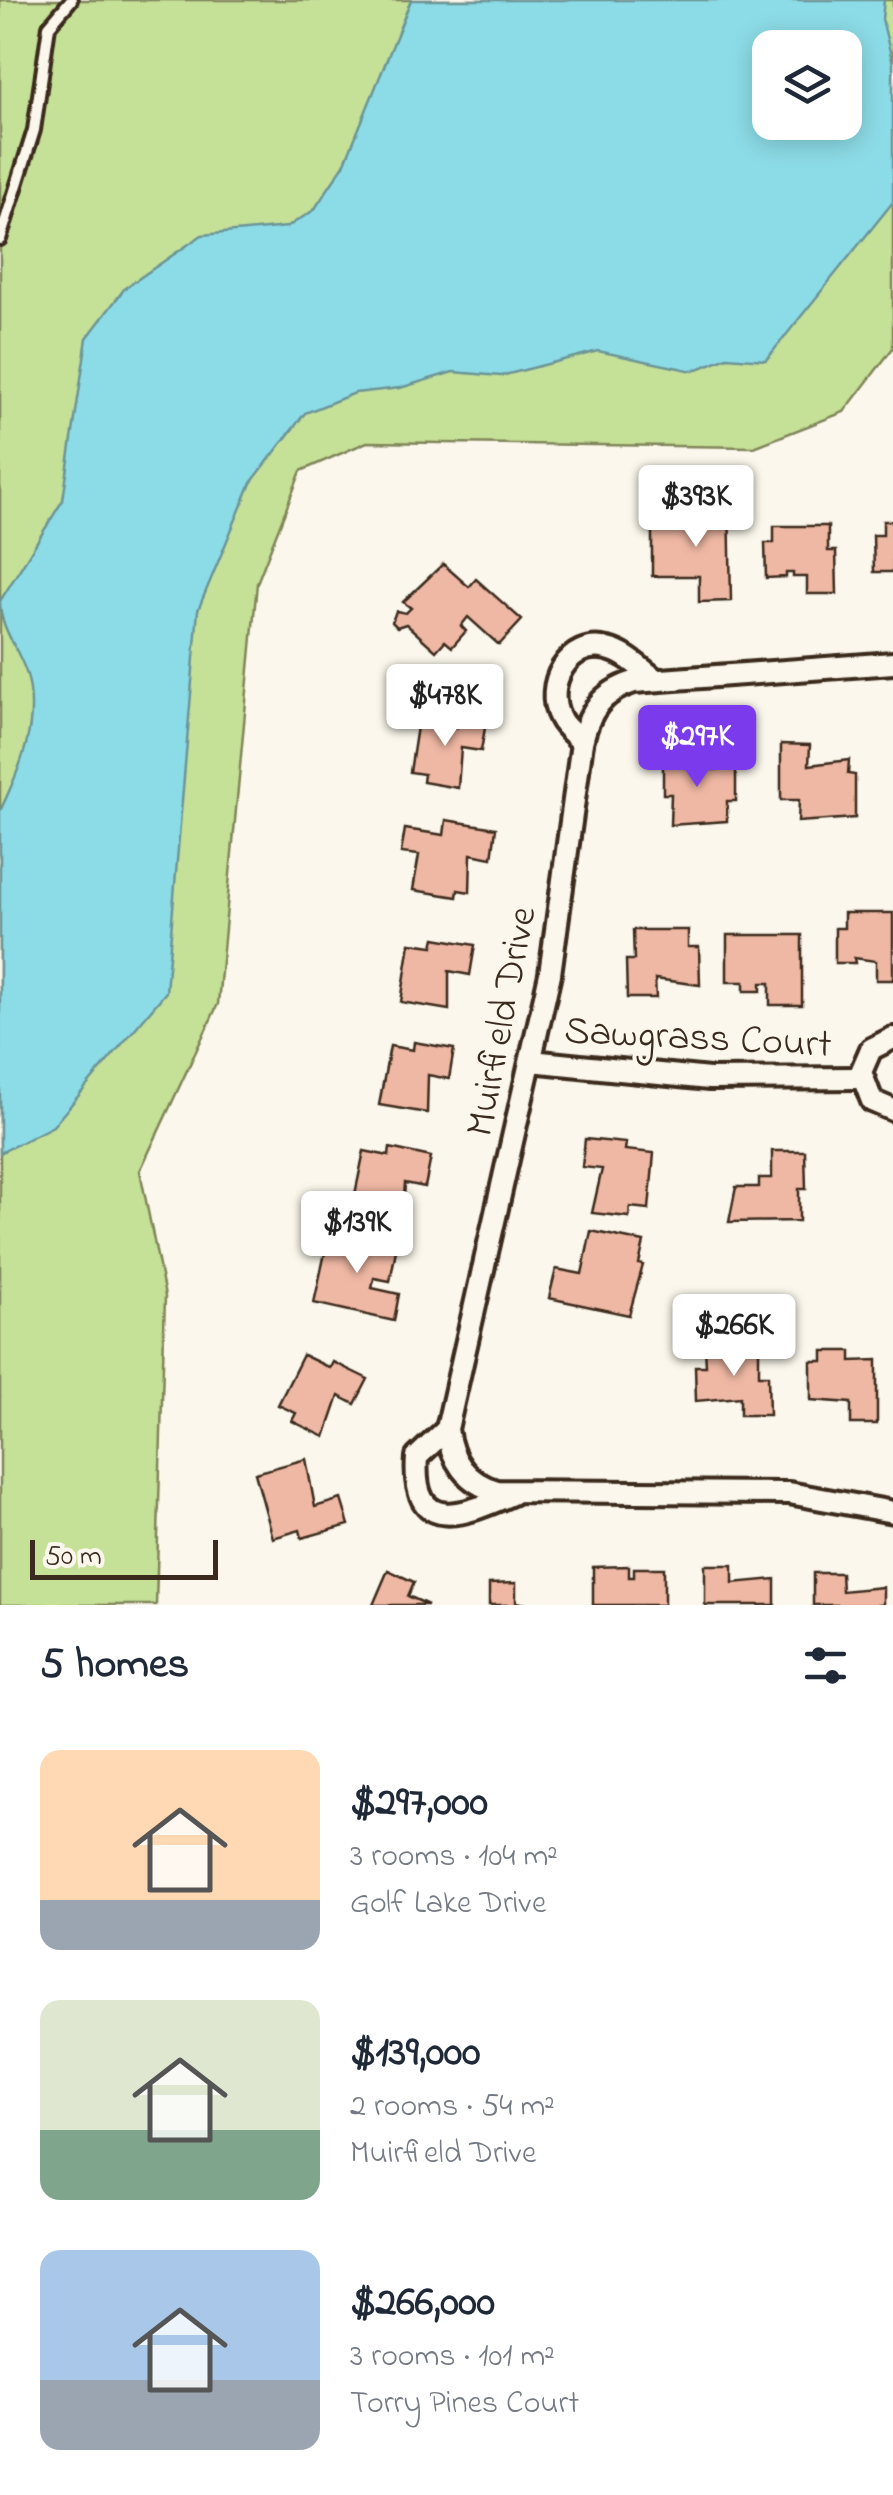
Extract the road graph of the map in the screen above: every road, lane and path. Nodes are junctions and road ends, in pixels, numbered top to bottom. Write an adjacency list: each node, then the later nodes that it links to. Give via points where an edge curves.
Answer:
1 (71, 0): 2 (lane, via 49,26 34,130)
2 (0, 240)
3 (893, 662): 4 (street, Muirfield Drive)
4 (655, 680): 5 (street, Muirfield Drive, via 623,685 602,698); 5 (street, via 609,649 576,654 554,691 560,720)
5 (582, 742): 7 (street, Muirfield Drive, via 550,974)
6 (893, 1038): 8 (street, Sawgrass Court, via 872,1048)
7 (530, 1060): 8 (street, Sawgrass Court, via 709,1080); 10 (street, Muirfield Drive)
8 (861, 1078): 9 (street, Sawgrass Court, via 872,1100)
9 (893, 1110)
10 (447, 1429): 11 (street, via 449,1446 472,1482); 11 (street, Muirfield Drive, via 417,1457 422,1500 454,1516)
11 (514, 1494): 12 (street, via 789,1494)
12 (893, 1512)

